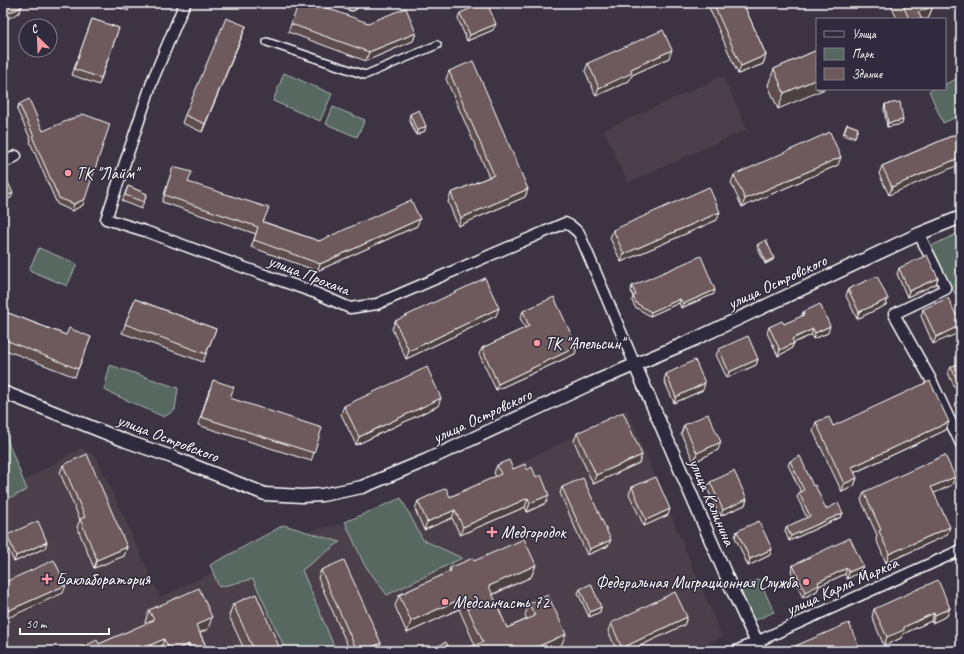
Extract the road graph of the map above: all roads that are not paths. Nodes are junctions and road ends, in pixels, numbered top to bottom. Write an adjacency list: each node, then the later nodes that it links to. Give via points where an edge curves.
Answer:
1 (186, 3): 8 (street, улица Прохача, via 153,79 106,219 316,293 350,308 377,304 565,223 579,233)
2 (267, 42): 3 (street, via 365,75)
3 (437, 45)
4 (16, 156): 5 (street)
5 (3, 163)
6 (961, 217): 7 (street, улица Островского)
7 (919, 234): 8 (street, улица Островского); 10 (street, via 946,289 894,314 930,378)
8 (635, 365): 9 (street, улица Островского, via 362,487 302,496 265,494); 12 (street, улица Калинина)
9 (3, 392)
10 (961, 444)
11 (961, 550): 12 (street, улица Карла Маркса)
12 (759, 646): 13 (street, улица Карла Маркса)
13 (736, 651)

